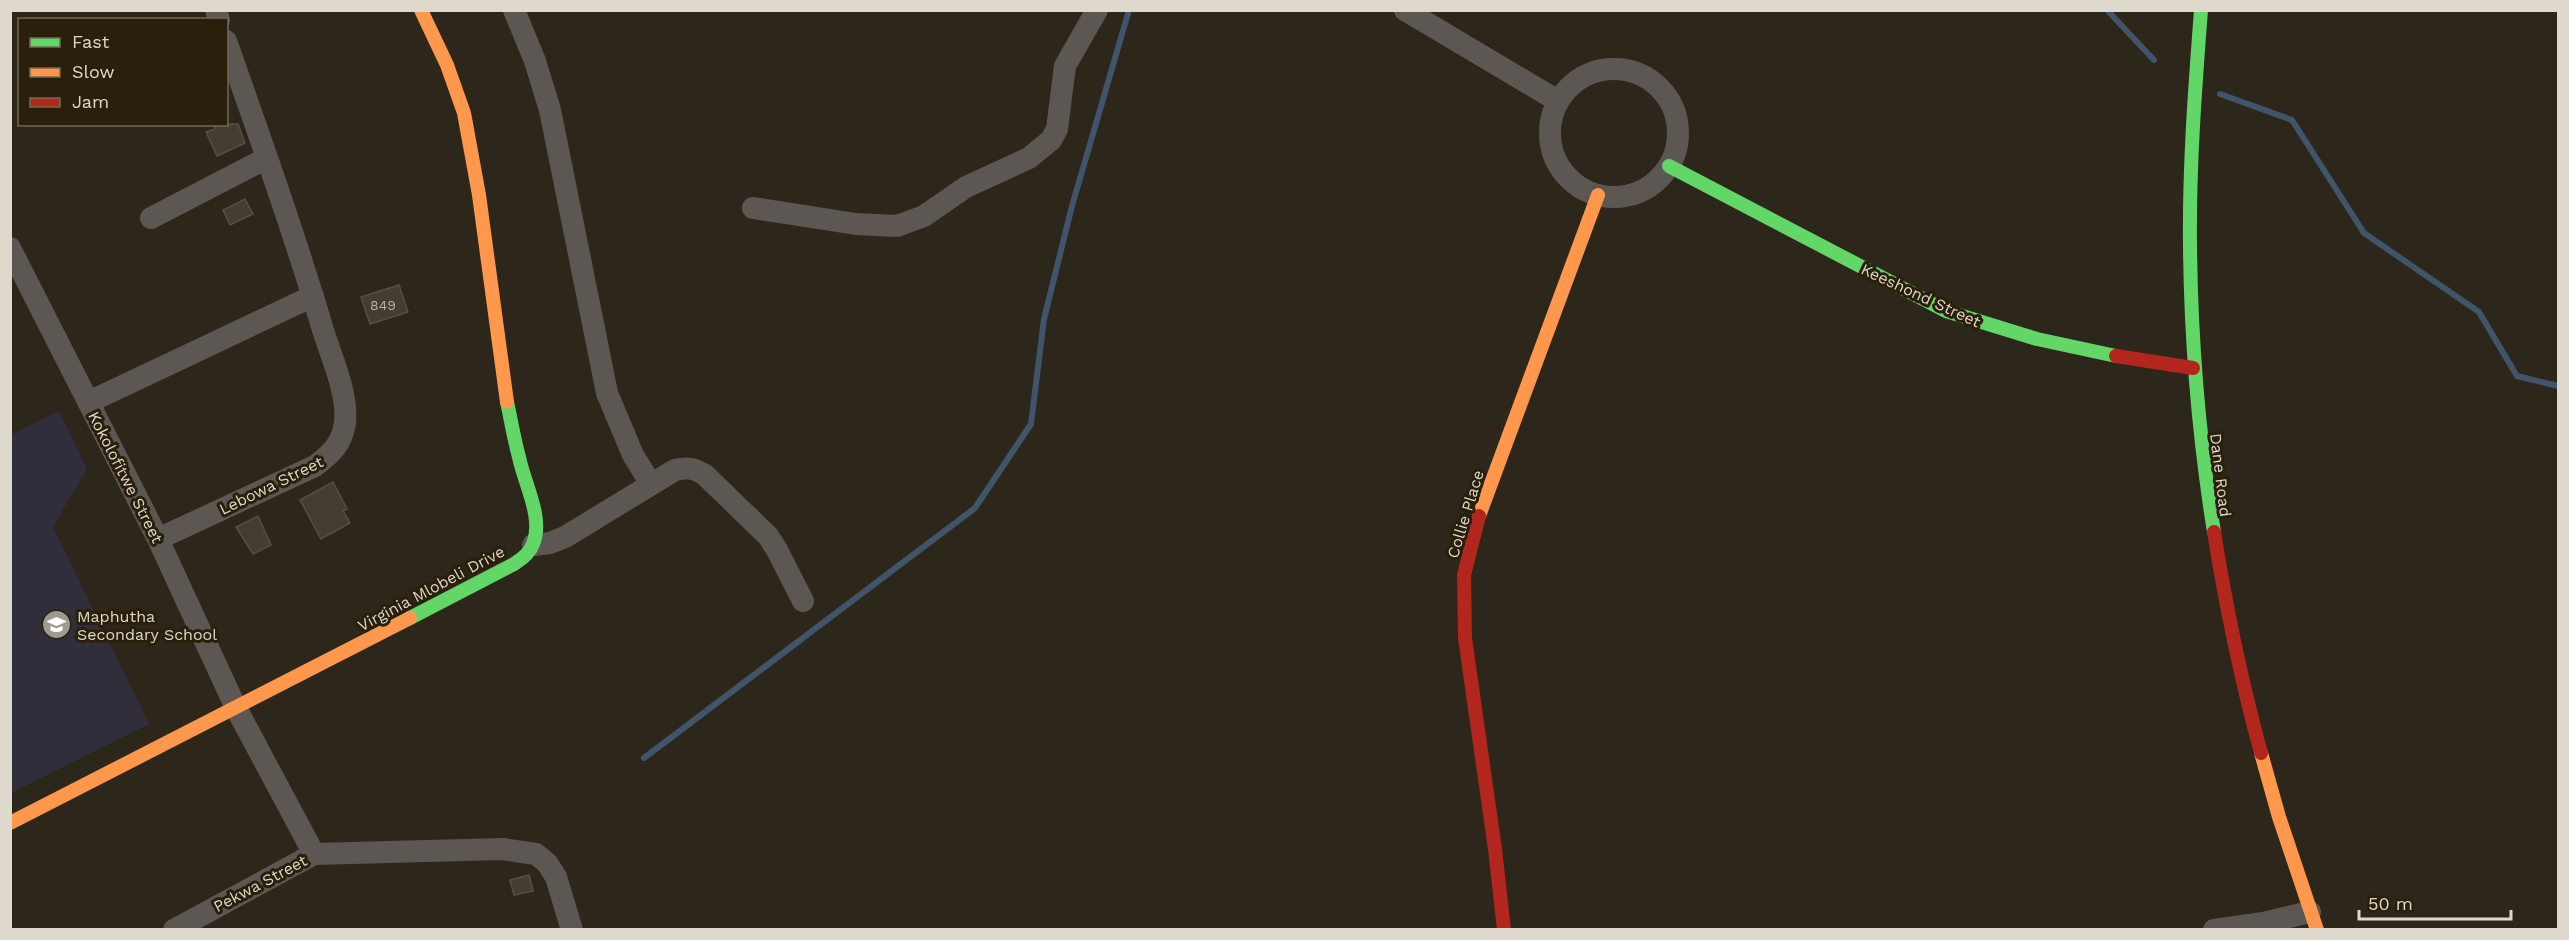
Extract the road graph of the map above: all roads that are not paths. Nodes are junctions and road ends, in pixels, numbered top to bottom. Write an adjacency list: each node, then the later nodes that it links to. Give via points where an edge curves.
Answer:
1 (421, 10): 19 (street, via 447,64 464,113 507,400 534,513)
2 (514, 10): 17 (street, via 550,110 607,393 633,455)
3 (1097, 10): 11 (street, via 1065,66 1057,129 1051,140 1029,158 981,179 924,216 897,226 856,224)
4 (1405, 10): 7 (street)
5 (2200, 10): 15 (street, Dane Road, via 2188,202)
6 (228, 47): 8 (street, Lebowa Street)
7 (1558, 100): 9 (street, via 1585,75 1602,69 1638,73 1654,82 1671,104 1678,130); 10 (street, via 1552,116 1552,150 1569,179)
8 (267, 158): 12 (street); 14 (street, Lebowa Street)
9 (1669, 166): 10 (street, via 1646,189 1630,195); 15 (street, Keeshond Street, via 1946,310 1987,326 2106,355)
10 (1598, 195): 27 (street, Collie Place, via 1479,516 1464,575 1465,638)
11 (753, 208)
12 (151, 218)
13 (10, 248): 16 (street, Kokolofitwe Street)
14 (313, 296): 16 (street); 18 (street, Lebowa Street, via 345,403 340,442 315,466)
15 (2193, 368): 24 (street, Dane Road, via 2211,528 2236,660 2271,799)
16 (89, 402): 18 (street, Kokolofitwe Street)
17 (651, 484): 19 (street, via 565,537); 20 (street, via 685,467 705,475 768,536)
18 (158, 539): 21 (street, Kokolofitwe Street)
19 (533, 545): 21 (street, Virginia Mlobeli Drive, via 514,564)
20 (804, 601)
21 (236, 708): 22 (street, Virginia Mlobeli Drive); 23 (street, Kokolofitwe Street)
22 (10, 823)
23 (314, 854): 25 (street, Pekwa Street); 26 (street, via 502,849 536,854 556,877)
24 (2313, 921): 28 (street)
25 (174, 930)
26 (572, 930)
27 (1504, 930)
28 (2214, 930)

